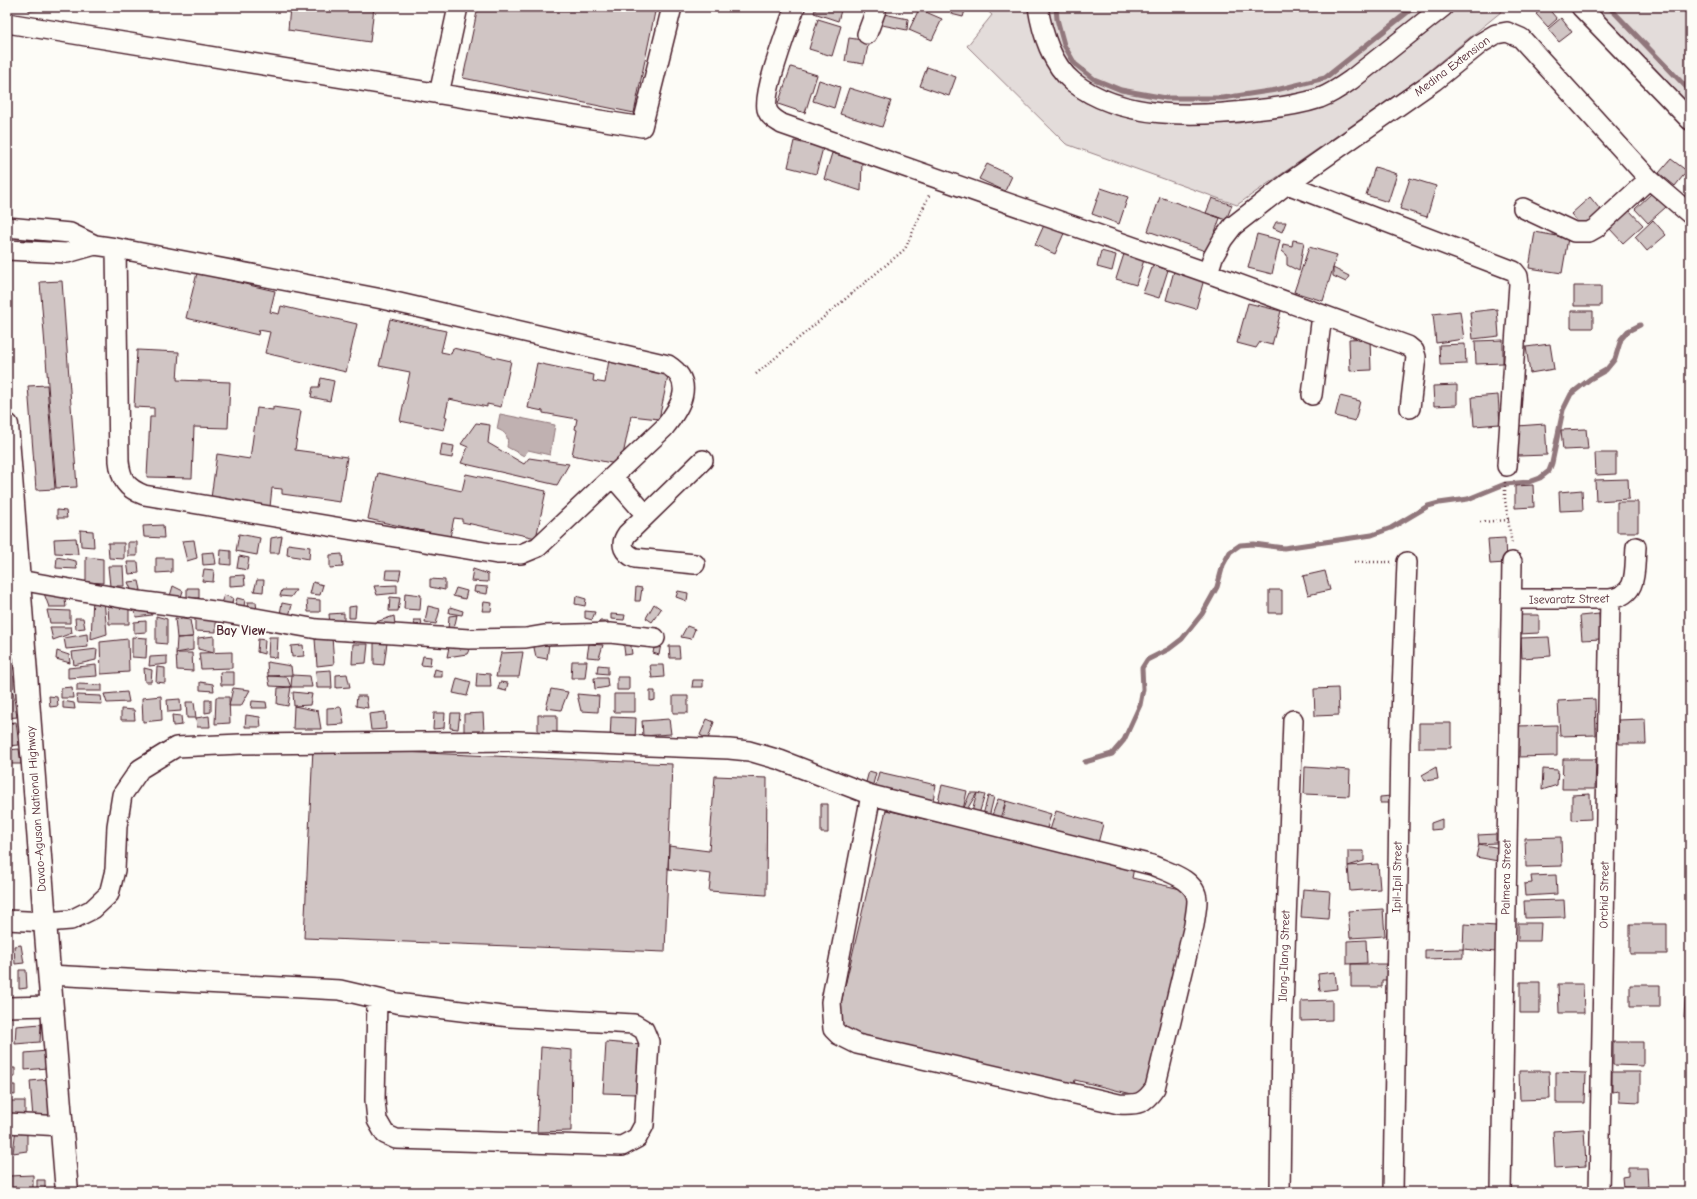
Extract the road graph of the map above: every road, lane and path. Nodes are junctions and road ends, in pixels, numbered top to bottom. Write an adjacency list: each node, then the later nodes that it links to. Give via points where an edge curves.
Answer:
1 (458, 7): 10 (street)
2 (672, 7): 10 (street, via 642,127)
3 (795, 7): 12 (street, via 767,92 767,110 772,117 782,124)
4 (877, 7): 9 (street)
5 (1038, 7): 6 (street, via 1046,38 1057,64 1072,82 1091,94 1118,105 1146,111 1200,115 1275,108 1319,98 1351,80)
6 (1443, 7)
7 (1581, 7): 11 (street)
8 (7, 23): 10 (street)
9 (867, 34)
10 (439, 94)
11 (1690, 120)
12 (937, 178): 21 (street); 23 (path, via 905,249)
13 (1650, 179): 14 (street, Medina Extension, via 1521,38 1507,32 1496,34 1481,43 1434,81); 15 (street, via 1589,232 1574,232); 16 (street, Medina Extension)
14 (1287, 184): 21 (street, Medina Extension, via 1233,226 1213,257); 28 (street, via 1514,271 1518,276 1520,284)
15 (1523, 208)
16 (1690, 214)
17 (7, 227): 18 (street, via 70,233)
18 (96, 245): 19 (street); 20 (street, via 67,253)
19 (116, 248): 29 (street, via 382,299 668,365 676,370 682,380 682,402 664,428); 29 (street, via 120,474 126,484 135,491 144,495 509,555 522,554 538,547)
20 (7, 250)
21 (1208, 274): 22 (street)
22 (1322, 315): 24 (street); 25 (street, via 1408,346 1414,351 1416,365)
23 (756, 374)
24 (1312, 395)
25 (1410, 408)
26 (8, 439): 38 (main road, Davao-Agusan National Highway)
27 (703, 460): 30 (street)
28 (1506, 466): 31 (path, via 1505,500)
29 (613, 477): 30 (street)
30 (646, 515): 37 (street, via 624,538 622,544 628,555 635,558)
31 (1508, 520): 32 (path); 36 (path)
32 (1480, 522)
33 (1636, 547): 39 (street, Isevaratz Street, via 1628,592)
34 (1354, 562): 35 (path)
35 (1407, 562): 55 (street, Ipil-Ipil Street, via 1400,751)
36 (1512, 562): 40 (street, Palmera Street)
37 (695, 564)
38 (19, 580): 41 (street, via 317,629 469,639 610,633); 42 (main road, Davao-Agusan National Highway)
39 (1610, 599): 40 (street, Isevaratz Street); 57 (street, Orchid Street)
40 (1511, 600): 56 (street, Palmera Street)
41 (654, 638)
42 (16, 648): 46 (main road, Davao-Agusan National Highway)
43 (1293, 720): 54 (street, Ilang-Ilang Street, via 1282,1037)
44 (871, 795): 44 (street, via 1152,865 1175,875 1192,887 1197,899 1194,925 1155,1088 1147,1099 1134,1104 1112,1102 857,1044 833,1029 831,1002); 46 (street, via 780,760 749,751 729,749 518,741 176,747 140,769 122,795 109,894 93,909 71,920)
45 (7, 920): 46 (street)
46 (45, 922): 47 (main road, Davao-Agusan National Highway)
47 (49, 975): 48 (street, via 340,990); 49 (main road, Davao-Agusan National Highway)
48 (377, 999): 48 (street, via 510,1017 634,1024 644,1030 649,1042 644,1125 637,1138 622,1146 396,1139 385,1134 377,1120 375,1100)
49 (52, 1006): 50 (street); 52 (main road, Davao-Agusan National Highway)
50 (7, 1007)
51 (7, 1123): 52 (street)
52 (62, 1126): 53 (main road, Davao-Agusan National Highway)
53 (67, 1192)
54 (1280, 1192)
55 (1393, 1192)
56 (1501, 1192)
57 (1599, 1192)

